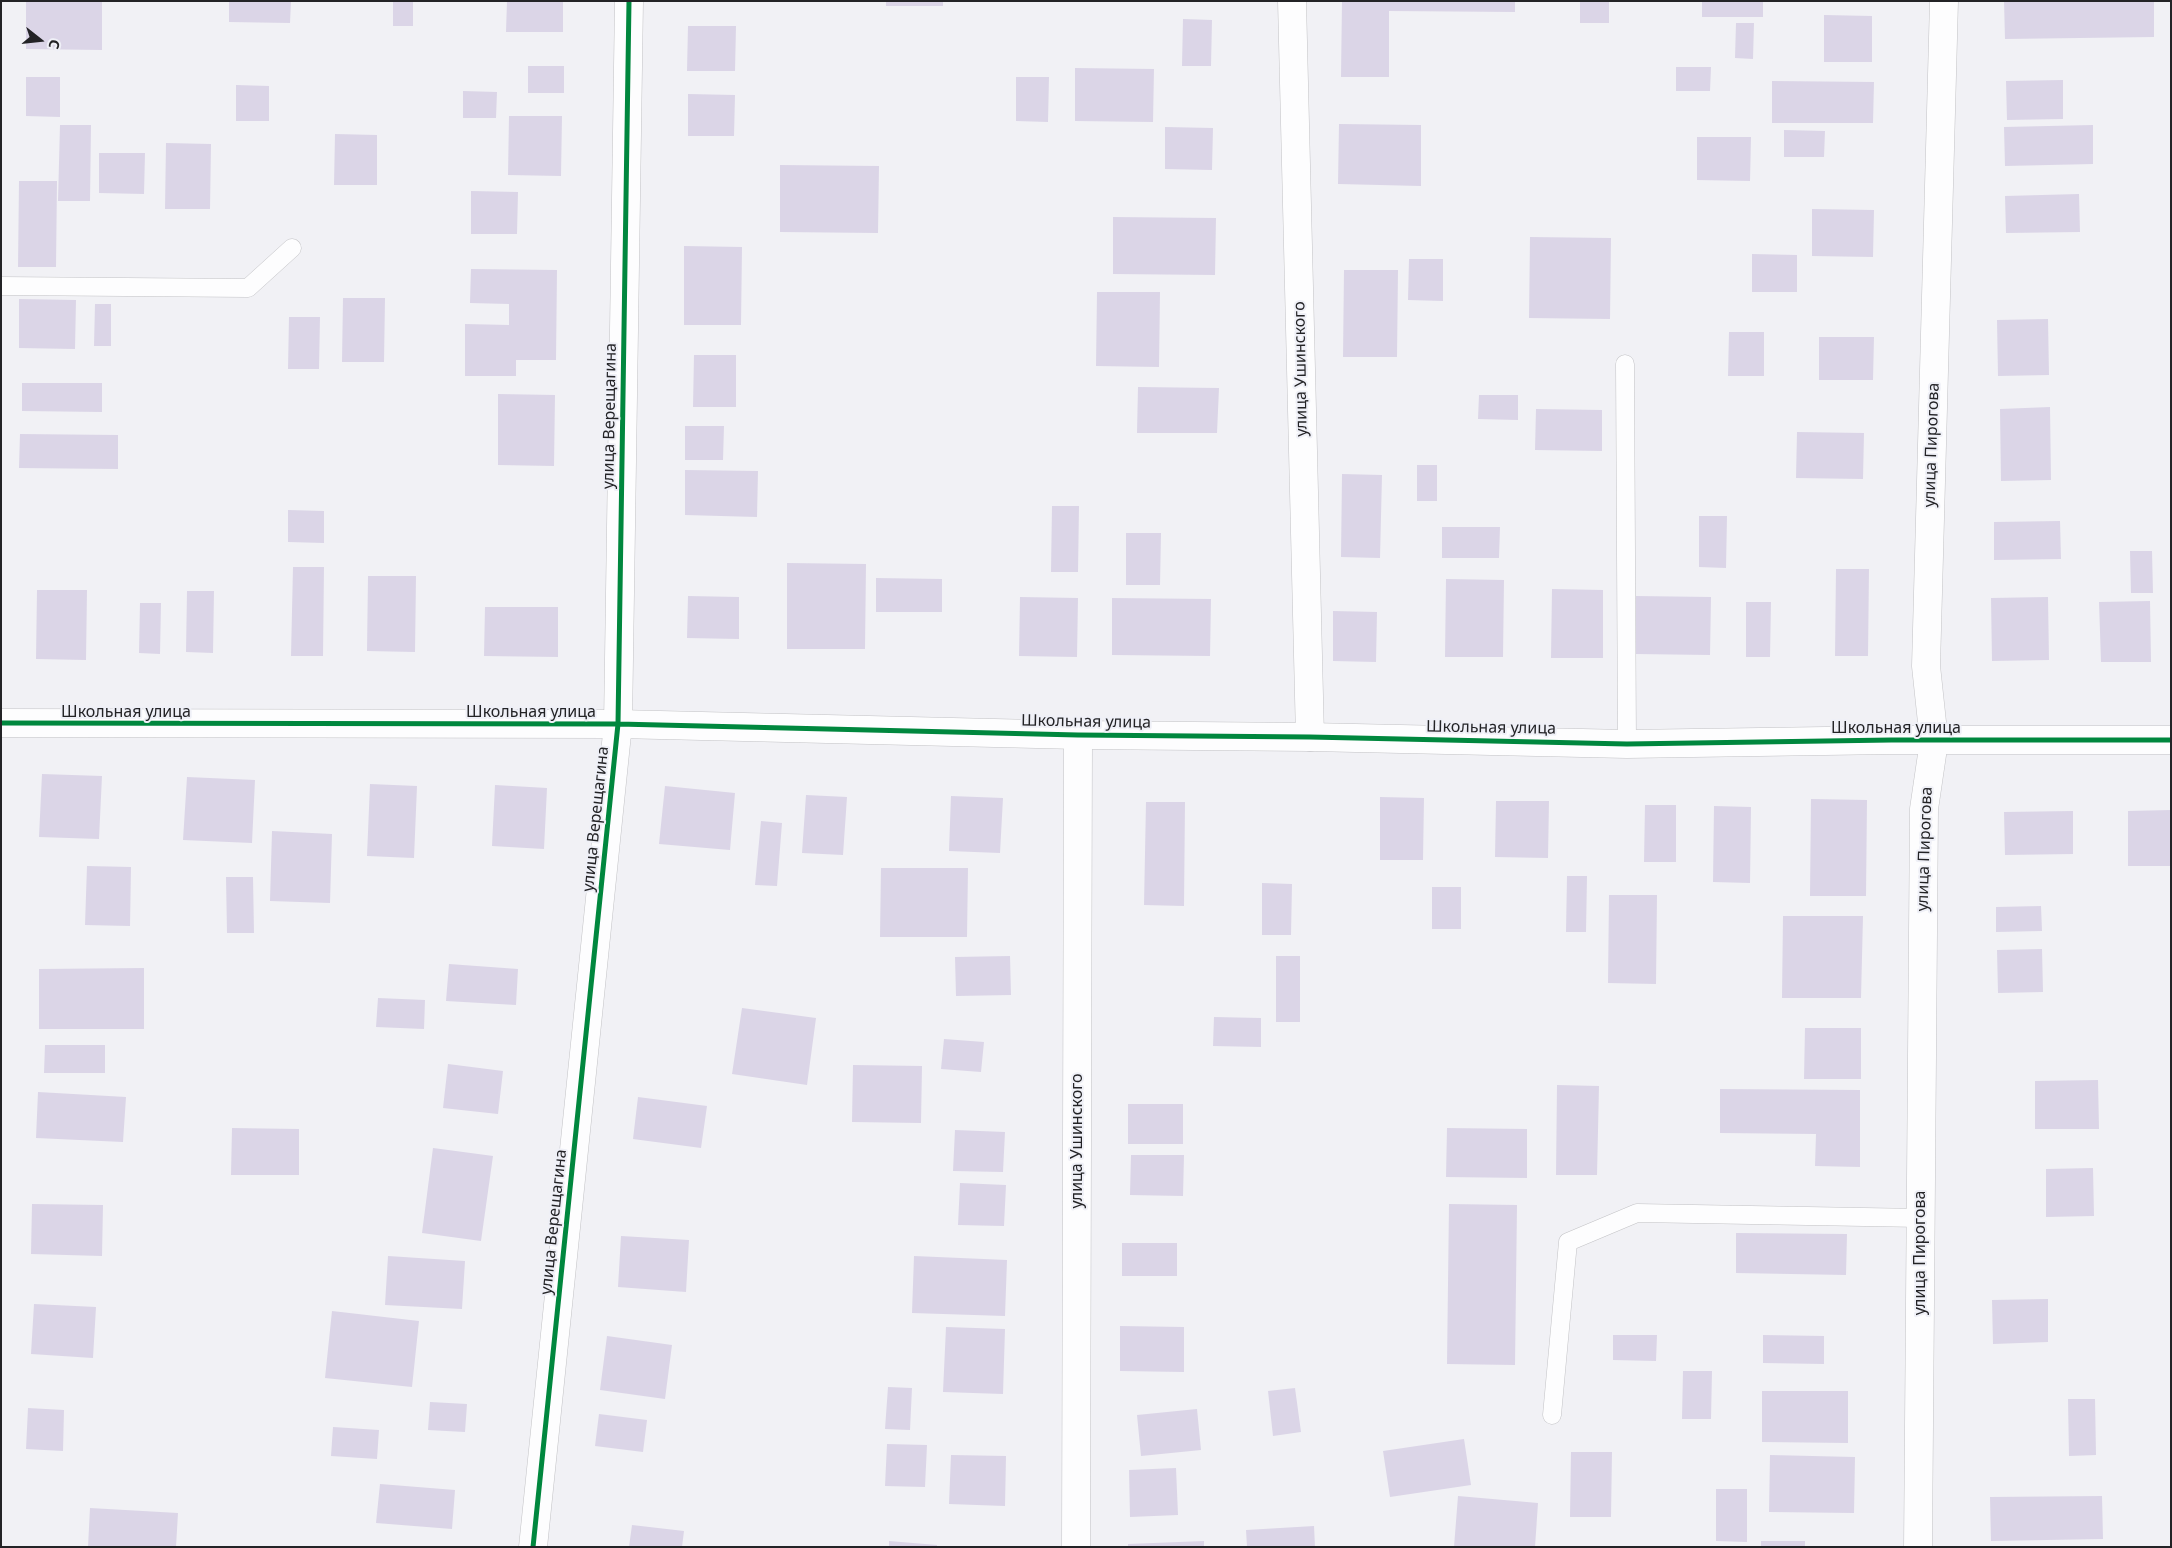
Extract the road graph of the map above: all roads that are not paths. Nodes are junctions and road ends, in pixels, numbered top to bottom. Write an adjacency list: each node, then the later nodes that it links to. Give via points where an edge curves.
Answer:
1 (629, 1): 8 (street, улица Верещагина)
2 (1292, 1): 10 (street, улица Ушинского)
3 (1944, 1): 12 (street, улица Пирогова, via 1926,666)
4 (292, 248): 5 (lane, via 248,288)
5 (1, 286)
6 (1625, 364): 13 (lane)
7 (1, 723): 8 (street, Школьная улица)
8 (618, 724): 9 (street, Школьная улица); 16 (street, улица Верещагина)
9 (1078, 735): 10 (street, Школьная улица); 17 (street, улица Ушинского)
10 (1310, 737): 13 (street, Школьная улица)
11 (2171, 740): 12 (street, Школьная улица)
12 (1934, 741): 13 (street, Школьная улица); 14 (street, улица Пирогова, via 1924,808)
13 (1627, 744)
14 (1921, 1218): 15 (lane, via 1637,1213 1568,1242); 18 (street, улица Пирогова)
15 (1552, 1416)
16 (534, 1547)
17 (1076, 1547)
18 (1918, 1547)

